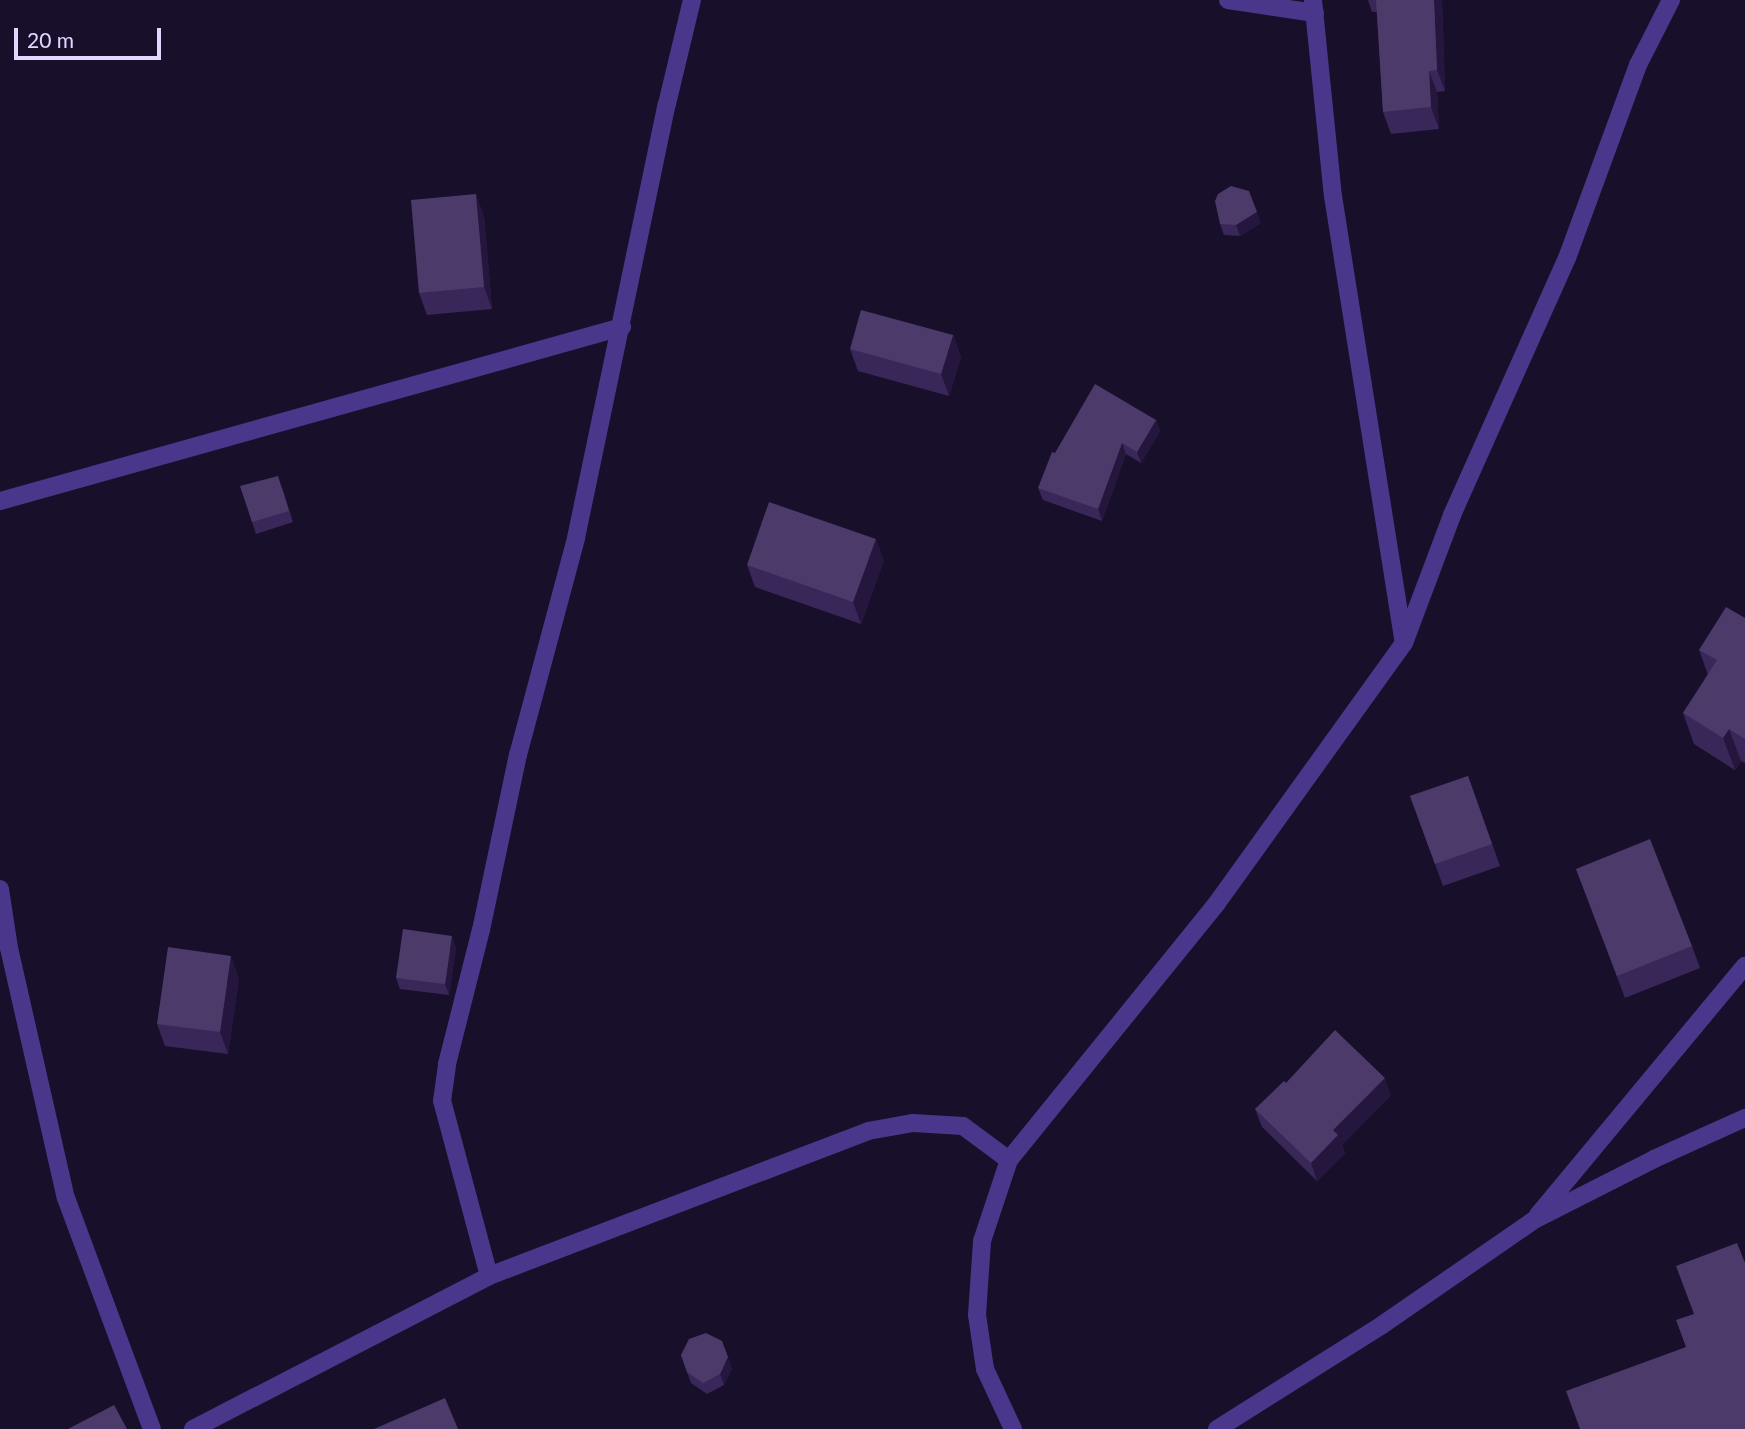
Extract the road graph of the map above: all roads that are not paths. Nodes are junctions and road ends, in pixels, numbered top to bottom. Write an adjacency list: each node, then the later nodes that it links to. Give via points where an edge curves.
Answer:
1 (692, 0): 5 (street)
2 (1228, 0): 4 (street)
3 (1671, 0): 7 (street, via 1637,65 1567,258 1452,515)
4 (1314, 7): 7 (street, via 1333,196)
5 (622, 327): 6 (street); 13 (street, via 576,538 518,755 447,1064 442,1101)
6 (0, 501)
7 (1404, 643): 11 (street, via 1217,903)
8 (0, 889): 14 (street, via 9,948 66,1198)
9 (1745, 966): 12 (street)
10 (1745, 1118): 12 (street)
11 (1009, 1160): 13 (street, via 962,1126 913,1123 868,1132); 16 (street, via 982,1241 977,1315 985,1369)
12 (1534, 1220): 17 (street, via 1382,1325)
13 (489, 1276): 15 (street)
14 (152, 1429)
15 (193, 1429)
16 (1013, 1429)
17 (1217, 1429)

